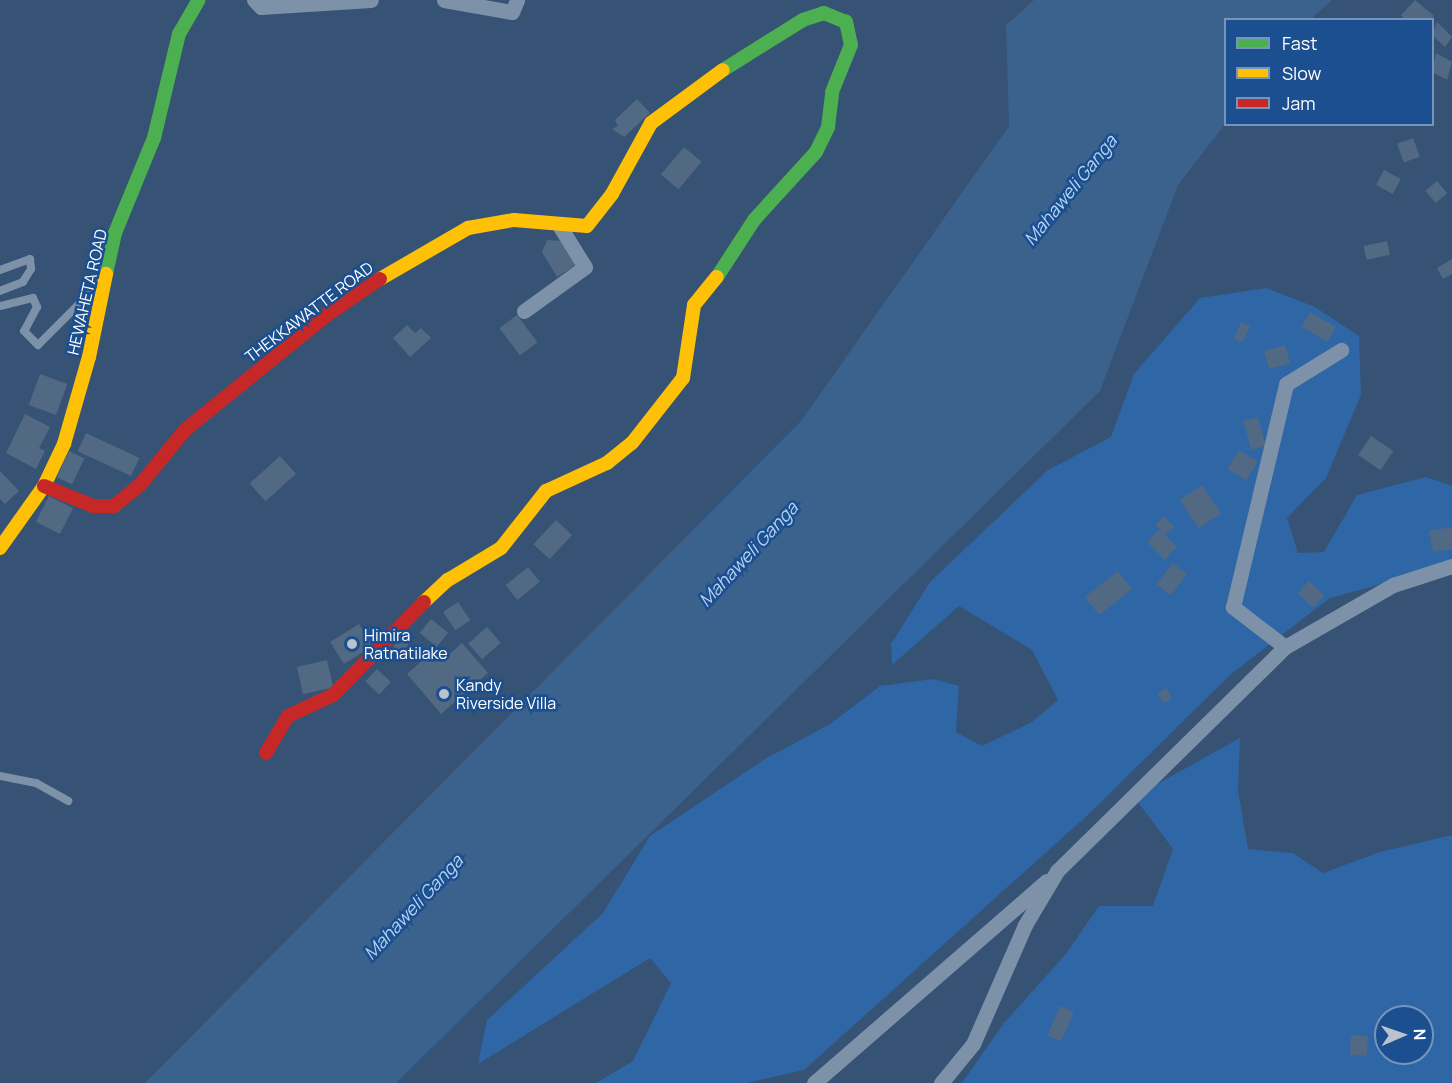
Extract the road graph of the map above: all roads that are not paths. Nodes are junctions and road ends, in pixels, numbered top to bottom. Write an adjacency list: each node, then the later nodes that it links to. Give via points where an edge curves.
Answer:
1 (199, 0): 8 (main road, HEWAHETA ROAD, via 179,34 154,138 115,233)
2 (254, 0): 3 (street, via 261,7)
3 (371, 0)
4 (444, 0): 5 (street, via 512,12)
5 (517, 0)
6 (559, 225): 11 (street, via 585,267); 13 (main road, THEKKAWATTE ROAD, via 514,220 468,228 387,274 327,315 185,430 140,485 114,506 93,506); 17 (main road, THEKKAWATTE ROAD, via 587,226 612,194 651,123 748,51 803,20 824,14 846,22 851,45 832,92 828,127 816,152 754,220 728,266 694,305 683,378 661,410 632,443 607,463 546,491 501,548 448,580 400,623 373,657 333,694 288,716)
7 (0, 270): 9 (lane, via 30,259 31,268 23,282)
8 (103, 282): 10 (lane, via 38,345 24,331 37,308 33,298); 13 (main road, HEWAHETA ROAD, via 80,392 64,444)
9 (0, 291)
10 (0, 306)
11 (524, 311)
12 (1341, 350): 16 (street, via 1286,384 1233,607)
13 (44, 486): 14 (main road, HEWAHETA ROAD)
14 (0, 548)
15 (1452, 566): 16 (street, via 1393,585)
16 (1285, 647): 20 (street)
17 (266, 753)
18 (0, 776): 19 (lane, via 36,783)
19 (68, 801)
20 (1057, 871): 21 (street); 22 (street, via 1025,925 973,1044)
21 (814, 1083)
22 (941, 1083)

